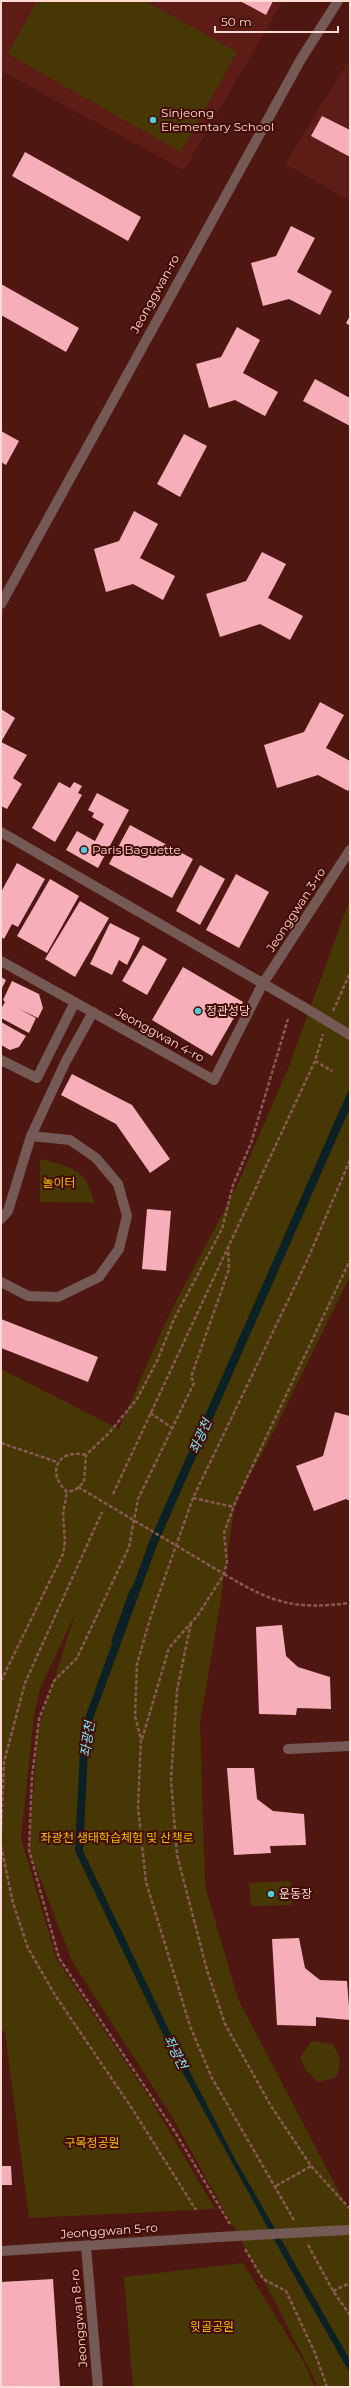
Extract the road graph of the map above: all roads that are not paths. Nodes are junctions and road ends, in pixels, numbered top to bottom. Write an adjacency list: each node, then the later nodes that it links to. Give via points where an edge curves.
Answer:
1 (338, 1): 2 (street, Jeonggwan-ro, via 298,66)
2 (1, 604)
3 (1, 832): 6 (street)
4 (350, 850): 6 (street, Jeonggwan 3-ro)
5 (1, 960): 7 (street, Jeonggwan 4-ro)
6 (262, 985): 8 (street, Jeonggwan 4-ro, via 214,1080); 9 (street, bridge)
7 (75, 1002): 8 (street, Jeonggwan 4-ro); 10 (street, via 37,1078)
8 (94, 1012): 11 (street, via 66,1061)
9 (350, 1035)
10 (1, 1060)
11 (31, 1136): 12 (street, via 8,1210); 13 (street, via 70,1140 96,1158 118,1184 127,1216 119,1249 99,1277 58,1297 28,1296)
12 (1, 1219)
13 (1, 1282)
14 (350, 1746): 15 (street)
15 (288, 1749)
16 (349, 2230): 17 (street, Jeonggwan 5-ro, bridge)
17 (86, 2246): 18 (street, Jeonggwan 5-ro); 19 (street, Jeonggwan 8-ro)
18 (1, 2251)
19 (98, 2387)

